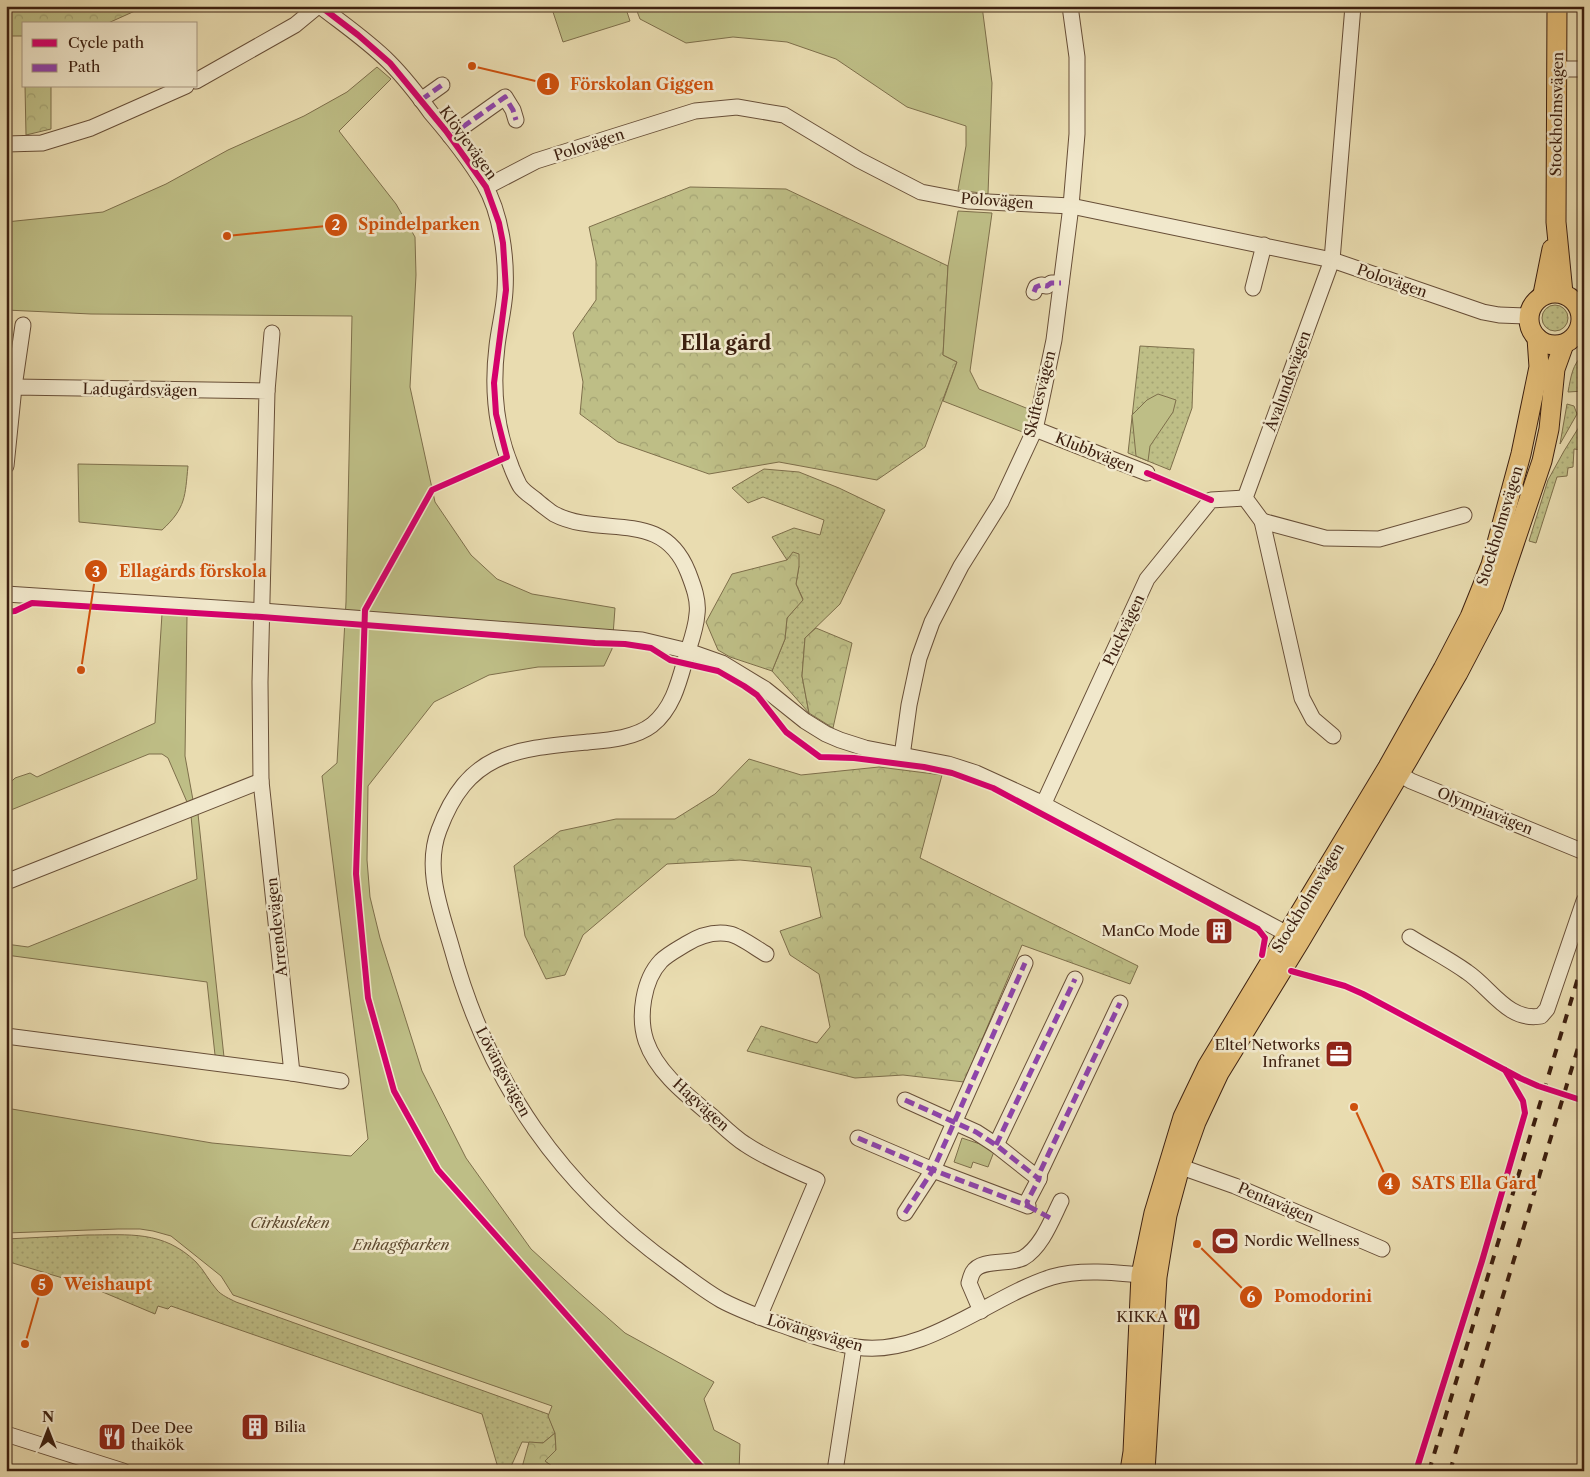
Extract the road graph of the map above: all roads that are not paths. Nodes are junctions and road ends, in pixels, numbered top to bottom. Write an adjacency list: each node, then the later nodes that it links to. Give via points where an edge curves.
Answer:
1 (319, 6): 7 (street, via 295,25); 10 (street, Klövjevägen, via 390,63)
2 (1070, 6): 15 (street, Skiftesvägen, via 1077,57 1078,134)
3 (1353, 6): 18 (street, Åvalundsvägen)
4 (1557, 6): 5 (main road, Stockholmsvägen)
5 (1557, 69): 6 (street); 16 (main road, Stockholmsvägen)
6 (1584, 69)
7 (198, 80)
8 (442, 85): 10 (street)
9 (181, 88): 13 (street, via 91,128 42,143)
10 (421, 100): 12 (street, Klövjevägen)
11 (516, 120): 12 (street, via 514,110 505,97)
12 (450, 136): 14 (street, Klövjevägen)
13 (6, 144)
14 (486, 187): 15 (street, Polovägen, via 536,161 695,111 737,107 784,115 921,192 968,201); 40 (street, Klövjevägen, via 503,243 506,290 494,383 496,414 507,457 519,486 555,515 586,523 639,529 660,536 676,550 685,563 698,610)
15 (1071, 206): 17 (street, Polovägen); 19 (street, Skiftesvägen)
16 (1556, 222): 22 (main road, Stockholmsvägen); 23 (main road, Stockholmsvägen)
17 (1264, 245): 18 (street, Polovägen); 20 (street)
18 (1332, 260): 25 (street, Polovägen, via 1483,312); 35 (street, Åvalundsvägen)
19 (1061, 283): 21 (street, via 1041,285); 32 (street, Skiftesvägen, via 1054,340)
20 (1253, 288)
21 (1034, 292)
22 (1563, 293): 23 (main road); 24 (main road)
23 (1543, 294): 25 (main road, via 1530,307)
24 (1581, 309): 29 (main road)
25 (1528, 316): 28 (main road, via 1528,324)
26 (23, 325): 30 (street)
27 (272, 333): 31 (street)
28 (1537, 338): 29 (main road, via 1554,345); 43 (main road, Stockholmsvägen, via 1539,367 1534,396 1491,565 1461,634)
29 (1577, 339): 43 (main road, Stockholmsvägen, via 1542,461 1493,606 1458,673)
30 (14, 387): 31 (street, Ladugårdsvägen); 33 (street)
31 (267, 391): 39 (street)
32 (1035, 429): 34 (street, Klubbvägen); 42 (street, Skiftesvägen, via 1001,502 961,566 932,622 919,658)
33 (6, 466)
34 (1147, 473)
35 (1245, 498): 37 (street); 45 (street, Puckvägen, via 1211,500 1147,579)
36 (1464, 515): 37 (street, via 1379,539 1325,538)
37 (1262, 521): 41 (street, via 1302,698 1313,719)
38 (6, 594): 39 (street)
39 (262, 610): 40 (street, via 642,640); 44 (street, Arrendevägen)
40 (688, 650): 42 (street, via 722,663 765,689 826,734 865,748); 72 (street, Lövängsvägen, via 678,687 666,711 649,727 629,736 516,751 496,759 472,775 456,792 445,814 432,861 435,886 460,976 494,1060 527,1120 564,1169 633,1236 719,1299)
41 (1333, 736)
42 (902, 756): 45 (street, via 976,772)
43 (1393, 771): 46 (street, Olympiavägen, via 1412,782); 49 (main road, Stockholmsvägen)
44 (261, 781): 47 (street); 56 (street, Arrendevägen)
45 (1043, 805): 49 (street)
46 (1584, 852)
47 (6, 882)
48 (1584, 902): 50 (street, via 1547,1009 1541,1016 1520,1016 1468,972)
49 (1294, 937): 62 (main road, Stockholmsvägen, via 1219,1073)
50 (1410, 937)
51 (766, 954): 72 (street, Hagvägen, via 732,934 713,934 692,940 661,962 650,978 643,1020 646,1040 653,1055 685,1092 744,1144 817,1180)
52 (1025, 963): 59 (street)
53 (1075, 979): 61 (street)
54 (1120, 1003): 64 (street)
55 (6, 1036): 56 (street)
56 (292, 1074): 57 (street)
57 (341, 1081)
58 (904, 1100): 59 (street)
59 (953, 1122): 61 (street); 63 (street)
60 (858, 1138): 63 (street)
61 (996, 1145): 64 (street)
62 (1174, 1165): 69 (street, Pentavägen, via 1235,1186); 70 (main road, Stockholmsvägen, via 1167,1215)
63 (933, 1170): 66 (street); 67 (street)
64 (1039, 1179): 66 (street)
65 (1061, 1200): 68 (street)
66 (1028, 1206): 68 (street)
67 (906, 1213)
68 (1052, 1219): 71 (street, via 1039,1243 1025,1257 987,1264 973,1271 969,1283)
69 (1382, 1249)
70 (1149, 1276): 71 (street, Lövängsvägen, via 1071,1272 1048,1278); 77 (main road, Stockholmsvägen); 78 (main road, Stockholmsvägen)
71 (981, 1311): 73 (street, Lövängsvägen, via 939,1332 900,1345 877,1349)
72 (759, 1317): 73 (street, Lövängsvägen)
73 (854, 1347): 76 (street)
74 (6, 1434): 75 (street)
75 (123, 1471)
76 (835, 1471)
77 (1130, 1471)
78 (1145, 1471)

